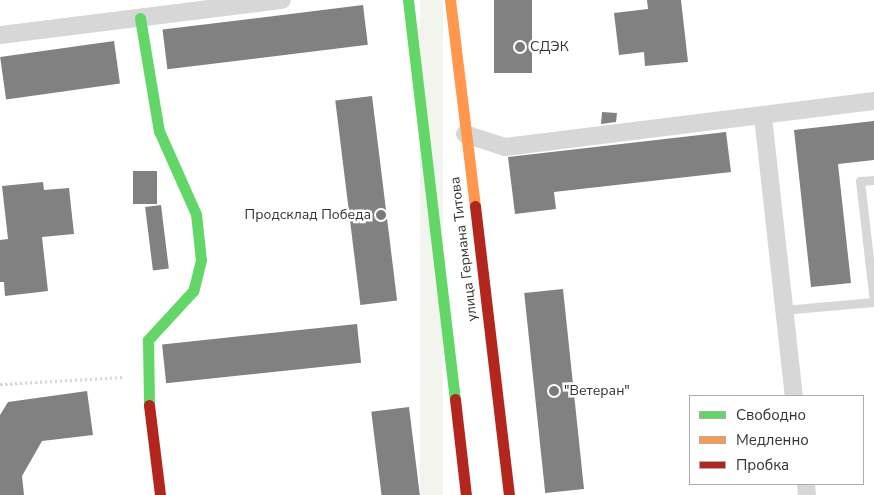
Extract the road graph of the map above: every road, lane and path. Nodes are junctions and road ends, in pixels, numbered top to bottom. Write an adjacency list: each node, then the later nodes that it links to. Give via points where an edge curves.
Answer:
1 (282, 0): 4 (street)
2 (408, 0): 16 (street, улица Германа Титова)
3 (450, 0): 9 (street, улица Германа Титова)
4 (163, 7): 5 (street)
5 (140, 18): 6 (street); 12 (street, via 159,132 196,214 201,260 193,291 148,340)
6 (0, 36)
7 (874, 101): 8 (street)
8 (763, 118): 9 (street, via 505,147); 11 (street)
9 (465, 134): 17 (street, улица Германа Титова)
10 (874, 180): 11 (lane, via 860,181 874,302)
11 (782, 310): 14 (street)
12 (146, 376): 13 (path); 15 (street)
13 (0, 384)
14 (794, 395)
15 (160, 495)
16 (466, 495)
17 (509, 495)

